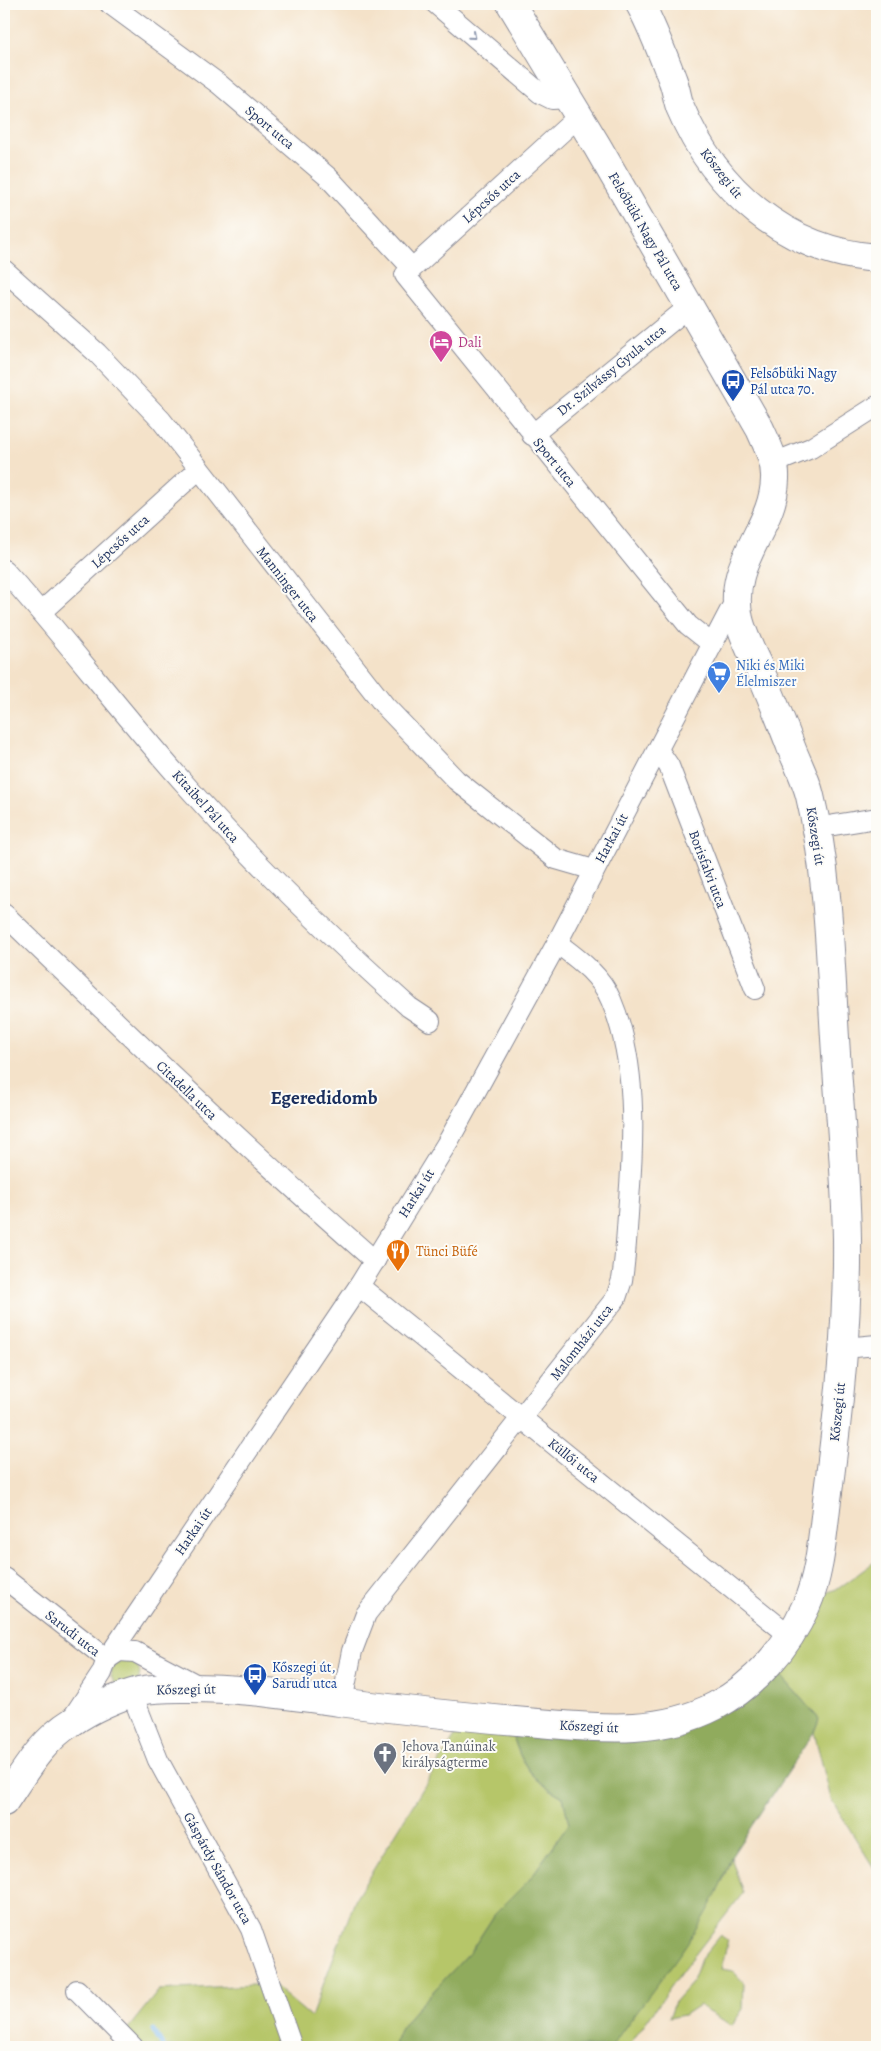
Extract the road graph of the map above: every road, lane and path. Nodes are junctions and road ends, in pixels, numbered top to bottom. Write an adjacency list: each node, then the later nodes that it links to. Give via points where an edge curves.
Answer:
1 (110, 4): 8 (street, Sport utca, via 219,84 328,177)
2 (436, 4): 5 (street, one-way to 5, via 540,93)
3 (511, 4): 5 (main road, Felsőbüki Nagy Pál utca)
4 (642, 5): 6 (main road, Kőszegi út, via 693,135 712,166 738,196 762,216 797,236 828,249)
5 (573, 108): 8 (street, Lépcsős utca); 9 (main road, Felsőbüki Nagy Pál utca)
6 (877, 258)
7 (4, 270): 13 (street, Manninger utca, via 96,353 161,420)
8 (408, 271): 11 (street, Sport utca)
9 (690, 306): 11 (street, Dr. Szilvássy Gyula utca); 12 (main road, Felsőbüki Nagy Pál utca, via 760,428)
10 (877, 406): 12 (street, via 811,448)
11 (532, 435): 17 (street, Sport utca, via 688,625)
12 (774, 463): 15 (main road, Kőszegi út, via 776,483 741,572)
13 (199, 469): 16 (street, Lépcsős utca); 21 (street, Manninger utca, via 385,706 456,780 556,859)
14 (4, 570): 16 (street, Kitaibel Pál utca)
15 (737, 597): 17 (street, Harkai út); 20 (main road, Kőszegi út, via 739,619 809,790)
16 (42, 612): 25 (street, Kitaibel Pál utca, via 184,784 292,899 403,1001)
17 (712, 644): 18 (street, Harkai út)
18 (658, 750): 21 (street, Harkai út); 24 (street, Borisfalvi utca, via 669,766)
19 (877, 818): 20 (street)
20 (816, 828): 29 (main road, Kőszegi út, via 827,919 846,1230)
21 (594, 870): 23 (street, Harkai út)
22 (4, 914): 26 (street, Citadella utca, via 208,1110)
23 (557, 943): 26 (street, Harkai út, via 449,1140); 30 (street, Malomházi utca, via 592,969 611,999 622,1035 631,1084 633,1149 625,1261 616,1298)
24 (755, 989)
25 (430, 1021)
26 (375, 1261): 27 (street, Harkai út)
27 (359, 1286): 30 (street, Küllői utca); 34 (street, Harkai út)
28 (877, 1345): 29 (street)
29 (844, 1348): 32 (main road, Kőszegi út, via 832,1462 813,1586 806,1607)
30 (522, 1417): 32 (street, Küllői utca); 37 (street, Malomházi utca, via 366,1614 352,1651)
31 (4, 1578): 34 (street, Sarudi utca)
32 (789, 1635): 37 (main road, Kőszegi út, via 762,1672 716,1706 682,1720 640,1728 590,1728)
33 (141, 1656): 34 (street, Sarudi utca, via 127,1650 112,1654); 35 (street, Sarudi utca); 36 (street, via 148,1670 145,1685)
34 (104, 1666): 36 (street, via 102,1680 111,1692); 38 (street, Harkai út)
35 (202, 1687): 36 (main road, Kőszegi út); 37 (main road, Kőszegi út, via 245,1689)
36 (133, 1694): 38 (main road, Kőszegi út); 42 (street, Gáspárdy Sándor utca, via 158,1760 251,1929)
37 (342, 1702)
38 (70, 1722): 39 (main road, Harkai út, via 37,1755)
39 (4, 1802)
40 (76, 1990): 41 (street)
41 (133, 2047)
42 (292, 2047)

